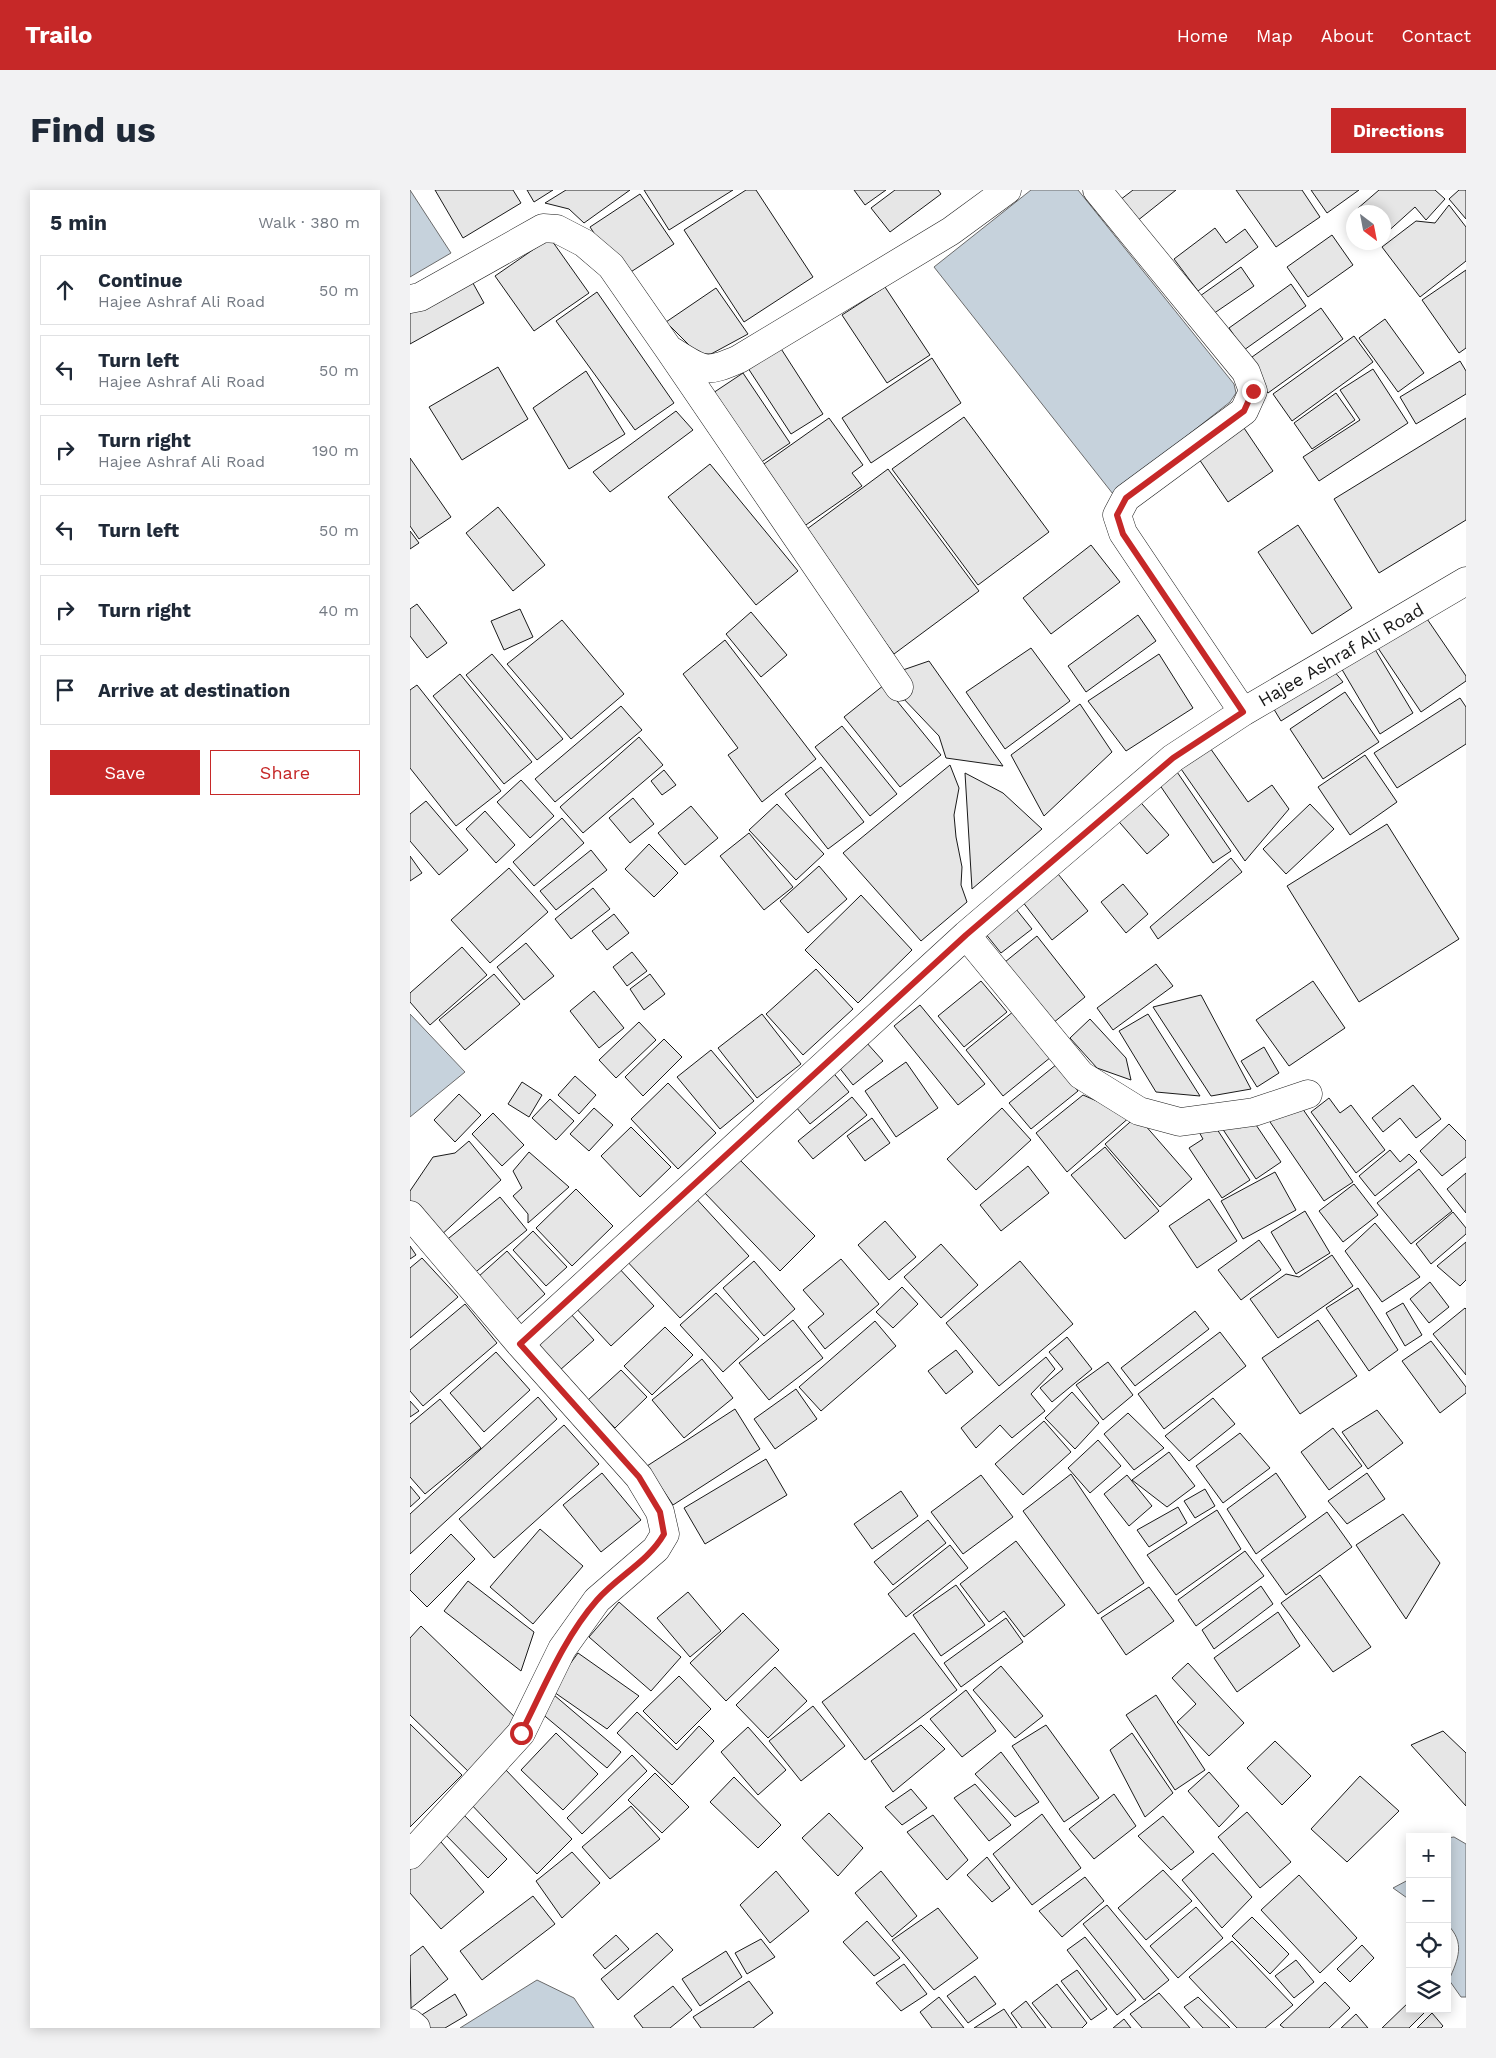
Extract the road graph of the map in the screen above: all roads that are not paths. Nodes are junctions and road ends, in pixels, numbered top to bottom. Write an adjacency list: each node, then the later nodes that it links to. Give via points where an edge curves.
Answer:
1 (1007, 190): 4 (street, via 951,231 739,359 716,369 697,367)
2 (1097, 190): 7 (street, via 1246,372 1253,391 1244,411 1126,498 1117,515 1123,534)
3 (410, 299): 4 (street, via 420,297 543,228 557,229 584,243 611,266)
4 (670, 350): 6 (street)
5 (1466, 582): 7 (street, Hajee Ashraf Ali Road)
6 (898, 687)
7 (1243, 712): 8 (street, Hajee Ashraf Ali Road, via 1173,758)
8 (966, 935): 9 (street, via 1081,1076 1139,1112 1180,1122 1254,1112); 11 (street, Hajee Ashraf Ali Road)
9 (1308, 1094)
10 (410, 1214): 11 (street)
11 (520, 1344): 12 (street, via 639,1477 660,1512 664,1534 656,1549 597,1600 562,1649 521,1733)
12 (410, 1855)
13 (410, 2023): 14 (street)
14 (416, 2028)

